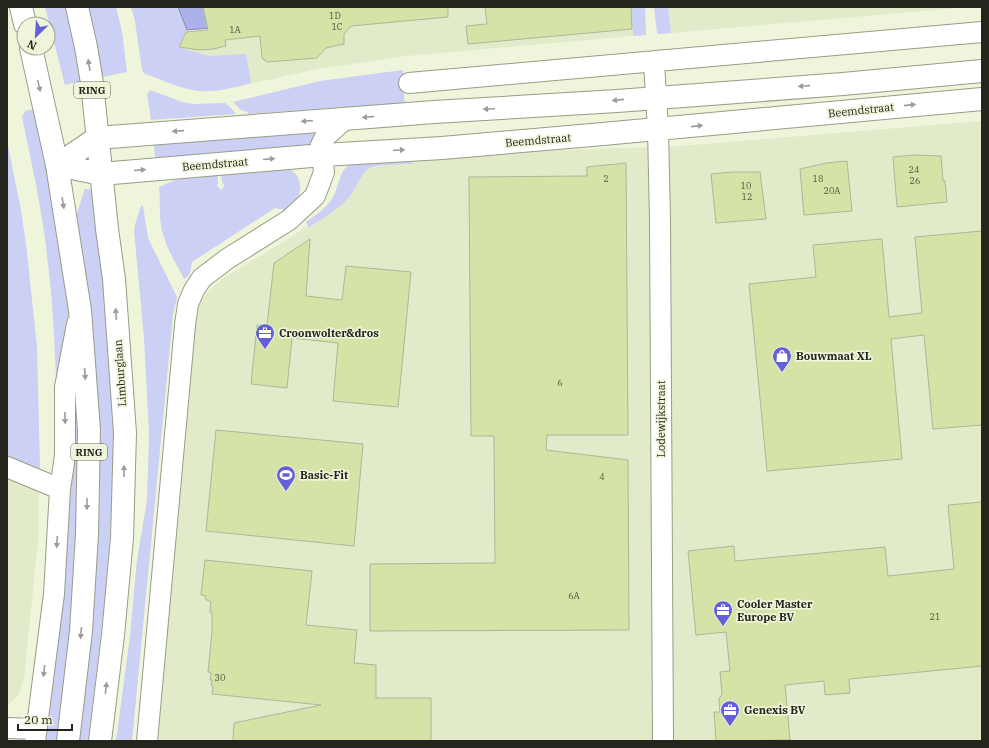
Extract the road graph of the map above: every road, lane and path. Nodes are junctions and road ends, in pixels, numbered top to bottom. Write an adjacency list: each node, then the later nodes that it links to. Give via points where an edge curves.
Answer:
1 (77, 7): 11 (main road, Limburglaan / RING, one-way to 1, via 92,83)
2 (982, 32): 4 (street)
3 (32, 56): 13 (main road, RING, one-way to 13)
4 (654, 62): 6 (street); 7 (street)
5 (982, 71): 7 (main road, one-way to 7)
6 (409, 82)
7 (657, 97): 9 (main road, one-way to 9); 10 (street, Lodewijkstraat)
8 (982, 99): 10 (main road, Beemdstraat, one-way to 8)
9 (346, 118): 11 (main road, one-way to 11); 12 (street, via 325,137 321,145)
10 (658, 129): 12 (main road, Beemdstraat, one-way to 10, via 442,148); 23 (street, Lodewijkstraat)
11 (97, 138): 13 (main road); 14 (main road, Limburglaan / RING)
12 (323, 155): 14 (main road, Beemdstraat, one-way to 12); 22 (street, via 324,172 315,196 289,220 202,278 188,304)
13 (57, 165): 14 (main road, Beemdstraat); 15 (main road, RING, one-way to 15)
14 (101, 174): 21 (main road, Limburglaan / RING, one-way to 14, via 122,538 124,433 114,279)
15 (80, 310): 17 (street, one-way to 17, via 65,387 66,456); 20 (main road, RING, one-way to 20, via 89,430 87,534 81,631)
16 (7, 467): 17 (street)
17 (60, 489): 19 (street, one-way to 19, via 54,594)
18 (7, 728): 19 (street)
19 (36, 735)
20 (68, 741)
21 (100, 741)
22 (147, 741)
23 (663, 741)

